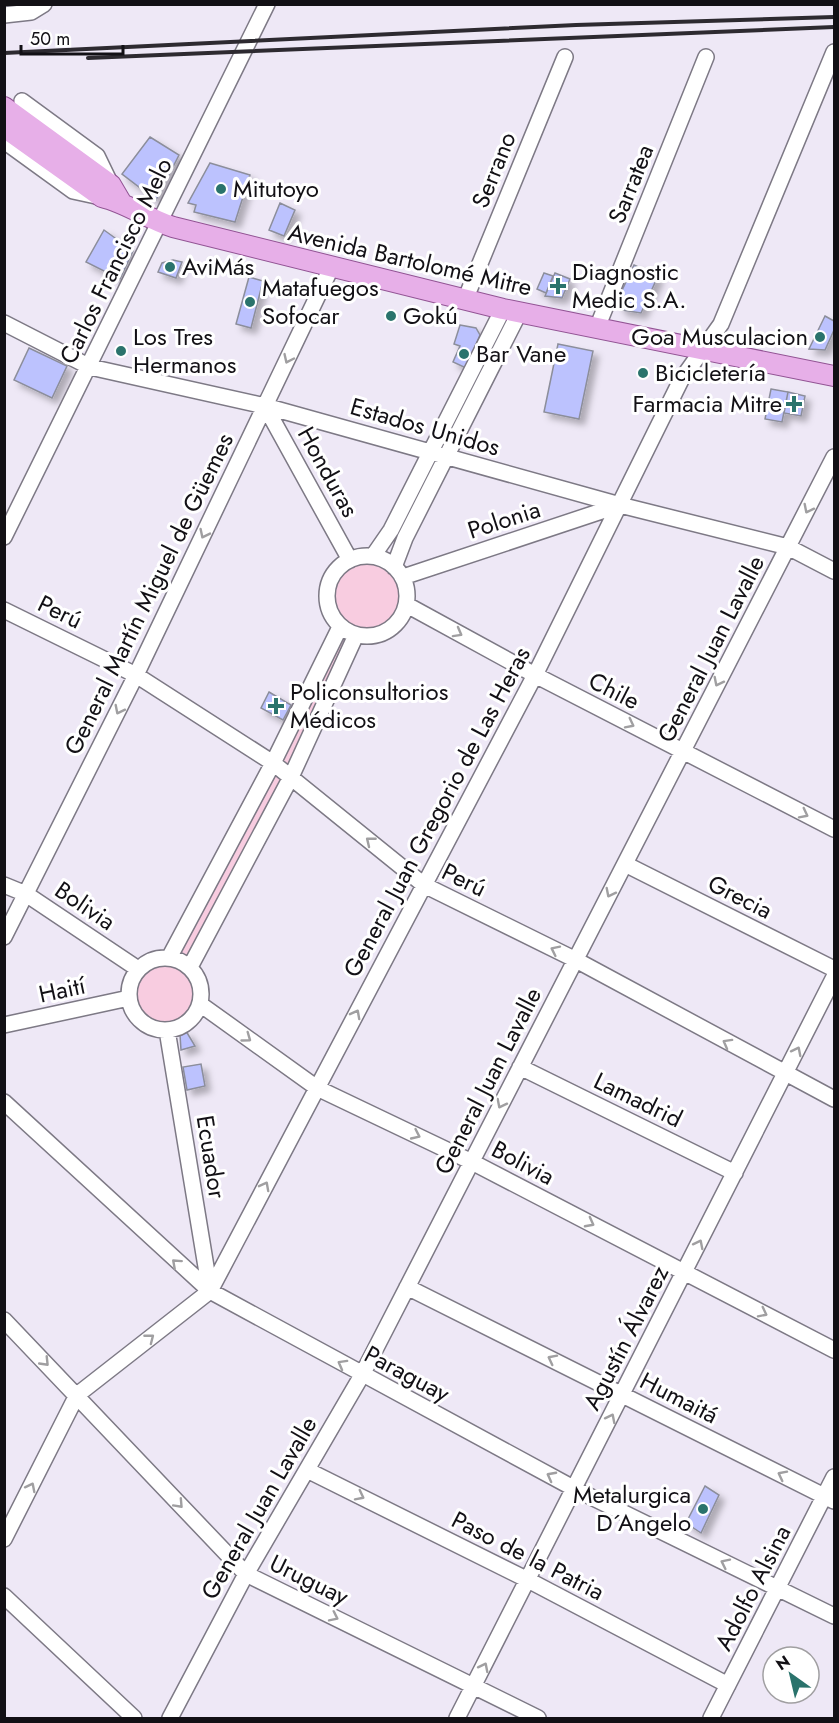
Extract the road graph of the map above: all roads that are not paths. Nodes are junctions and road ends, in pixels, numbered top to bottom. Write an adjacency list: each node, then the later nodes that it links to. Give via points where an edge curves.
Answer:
1 (267, 4): 11 (street, Carlos Francisco Melo)
2 (42, 6): 3 (street, via 22,14)
3 (4, 15)
4 (834, 51): 17 (street, General Juan Gregorio de Las Heras, via 721,324)
5 (565, 57): 13 (street, Serrano)
6 (706, 57): 16 (street, Sarratea)
7 (14, 104): 10 (main road, Avenida Bartolomé Mitre)
8 (4, 126): 10 (main road, Avenida Bartolomé Mitre)
9 (4, 141): 10 (street, via 73,190)
10 (106, 191): 11 (main road, Avenida Bartolomé Mitre)
11 (160, 223): 12 (main road, Avenida Bartolomé Mitre); 18 (street, Carlos Francisco Melo)
12 (331, 267): 13 (main road, Avenida Bartolomé Mitre); 20 (street, General Martín Miguel de Güemes, one-way to 20)
13 (465, 300): 14 (main road, Avenida Bartolomé Mitre)
14 (511, 311): 16 (main road, Avenida Bartolomé Mitre); 21 (street); 22 (street)
15 (4, 323): 18 (street, Estados Unidos)
16 (597, 328): 17 (main road, Avenida Bartolomé Mitre)
17 (704, 350): 19 (main road, Avenida Bartolomé Mitre); 24 (street, General Juan Gregorio de Las Heras, via 681,380)
18 (90, 367): 20 (street, Estados Unidos); 25 (street, Carlos Francisco Melo)
19 (834, 376)
20 (266, 406): 21 (street, Estados Unidos); 28 (street, Honduras); 35 (street, General Martín Miguel de Güemes, one-way to 35)
21 (431, 451): 22 (street, Estados Unidos); 27 (street, via 391,530)
22 (446, 456): 24 (street, Estados Unidos); 30 (street, via 405,538)
23 (834, 457): 26 (street, General Juan Lavalle, one-way to 26)
24 (620, 505): 26 (street, Estados Unidos); 30 (street, Polonia); 36 (street, General Juan Gregorio de Las Heras)
25 (4, 537)
26 (788, 547): 29 (street, Estados Unidos); 37 (street, General Juan Lavalle, one-way to 37)
27 (372, 556): 28 (street); 30 (street, via 385,560)
28 (350, 560): 33 (street, via 337,568 327,592 327,605)
29 (834, 571)
30 (399, 572): 31 (street, via 408,596)
31 (407, 605): 34 (street, via 402,617 382,634); 36 (street, Chile, one-way to 36)
32 (4, 610): 35 (street, Perú)
33 (340, 627): 34 (street); 38 (street)
34 (356, 635): 39 (street)
35 (136, 675): 38 (street, Perú); 44 (street, General Martín Miguel de Güemes, one-way to 44)
36 (535, 675): 37 (street, Chile, one-way to 37); 43 (street, General Juan Gregorio de Las Heras)
37 (683, 752): 40 (street, Chile, one-way to 40); 41 (street, General Juan Lavalle)
38 (273, 763): 39 (street, Perú); 46 (street)
39 (291, 777): 43 (street, Perú, one-way to 39); 48 (street)
40 (834, 829)
41 (625, 864): 47 (street, General Juan Lavalle, one-way to 47); 50 (street, Grecia)
42 (4, 885): 44 (street, Bolivia)
43 (424, 885): 47 (street, Perú, one-way to 43); 58 (street, General Juan Gregorio de Las Heras, one-way to 43)
44 (26, 894): 45 (street, General Martín Miguel de Güemes); 49 (street, Bolivia)
45 (4, 937)
46 (169, 957): 48 (street); 49 (street, via 158,958)
47 (576, 960): 56 (street, General Juan Lavalle); 57 (street, Perú, one-way to 47)
48 (190, 967): 53 (street, via 200,984)
49 (138, 969): 52 (street, via 132,978)
50 (834, 969)
51 (834, 977): 57 (street, Agustín Álvarez, one-way to 51)
52 (129, 998): 54 (street, Haití); 55 (street, via 138,1018 157,1029)
53 (200, 1004): 55 (street, via 188,1022); 58 (street, Bolivia, one-way to 58)
54 (4, 1025)
55 (168, 1030): 65 (street, Ecuador)
56 (520, 1067): 61 (street, General Juan Lavalle, one-way to 61); 62 (street, Lamadrid)
57 (785, 1075): 59 (street, Perú); 62 (street, Agustín Álvarez)
58 (317, 1088): 61 (street, Bolivia, one-way to 61); 65 (street, General Juan Gregorio de Las Heras, one-way to 58)
59 (834, 1099)
60 (4, 1102): 65 (street, Paraguay, one-way to 60)
61 (472, 1162): 63 (street, Bolivia, one-way to 63); 64 (street, General Juan Lavalle)
62 (735, 1173): 63 (street, Agustín Álvarez, one-way to 62)
63 (684, 1273): 67 (street, Bolivia, one-way to 67); 70 (street, Agustín Álvarez)
64 (407, 1287): 68 (street, General Juan Lavalle); 70 (street, Humaitá, one-way to 64)
65 (210, 1291): 68 (street, Paraguay, one-way to 65); 69 (street, General Juan Gregorio de Las Heras, one-way to 65)
66 (4, 1320): 69 (street, Uruguay, one-way to 69)
67 (834, 1350)
68 (362, 1375): 71 (street, General Juan Lavalle); 73 (street, Paraguay, one-way to 68)
69 (77, 1395): 75 (street, General Juan Gregorio de Las Heras, one-way to 69); 76 (street, Uruguay, one-way to 76)
70 (622, 1395): 73 (street, Agustín Álvarez, one-way to 70); 74 (street, Humaitá, one-way to 70)
71 (307, 1470): 76 (street, General Juan Lavalle); 77 (street, Paso de la Patria, one-way to 77)
72 (834, 1477): 74 (street, Adolfo Alsina)
73 (575, 1489): 77 (street, Agustín Álvarez); 78 (street, Paraguay, one-way to 73)
74 (830, 1499): 78 (street, Adolfo Alsina)
75 (4, 1539)
76 (246, 1574): 82 (street, Uruguay, one-way to 82); 84 (street, General Juan Lavalle)
77 (528, 1580): 81 (street, Paso de la Patria); 82 (street, Agustín Álvarez, one-way to 77)
78 (778, 1588): 80 (street, Paraguay); 81 (street, Adolfo Alsina)
79 (4, 1596): 83 (street)
80 (834, 1616)
81 (728, 1685): 87 (street, Adolfo Alsina)
82 (474, 1687): 85 (street, Agustín Álvarez); 86 (street, Uruguay)
83 (134, 1719)
84 (170, 1719)
85 (457, 1719)
86 (538, 1719)
87 (711, 1719)

